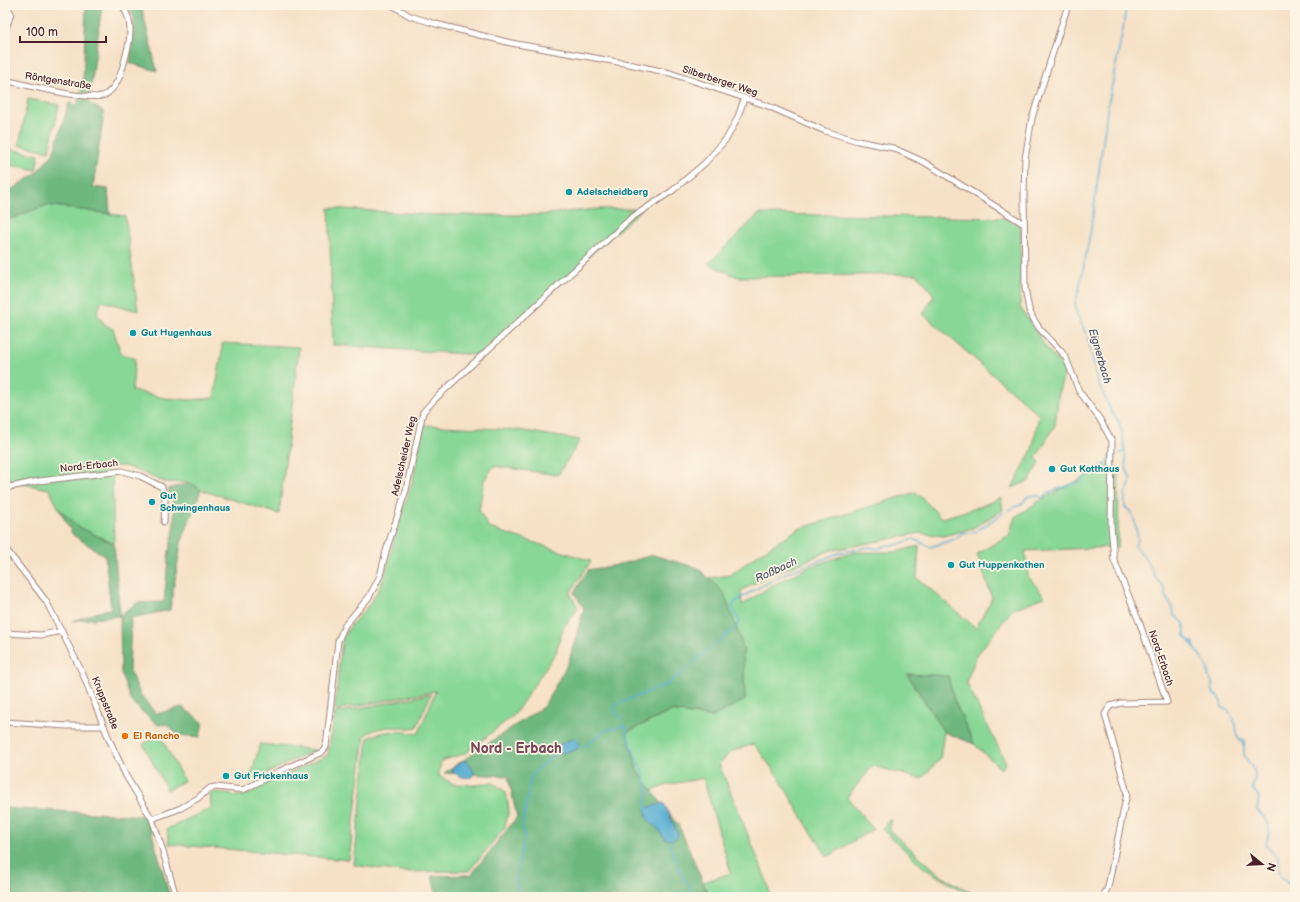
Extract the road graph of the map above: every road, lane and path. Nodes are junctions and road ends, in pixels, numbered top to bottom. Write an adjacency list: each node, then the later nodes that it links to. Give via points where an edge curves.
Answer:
1 (6, 5): 5 (street, via 11,13)
2 (122, 5): 6 (street, Röntgenstraße, via 131,24 127,52 121,74 112,90 103,96 72,94)
3 (392, 5): 7 (street, Silberberger Weg, via 410,16 436,24 511,43 670,73)
4 (1068, 5): 8 (street, via 1032,118 1025,159)
5 (5, 32)
6 (5, 80)
7 (744, 99): 8 (street, Silberberger Weg, via 768,106 825,131 893,148 918,159); 16 (street, Adelscheider Weg, via 727,138 705,163 672,191 627,222 423,412 406,490 380,576 369,597 345,625 338,641 326,747 322,752 243,790 210,788 181,808)
8 (1024, 224): 18 (street, Nord-Erbach, via 1025,288 1030,310 1040,329 1066,358 1079,390 1100,418 1112,441 1111,525 1114,560 1167,702 1121,703 1110,706 1105,714 1127,793 1108,887)
9 (5, 488): 10 (street, Nord-Erbach, via 39,481 122,471 140,476 162,487 165,500)
10 (164, 522)
11 (5, 548): 12 (street, Kruppstraße, via 46,601)
12 (62, 631): 13 (street, via 41,635); 15 (street, Kruppstraße)
13 (5, 633)
14 (5, 722): 15 (street)
15 (104, 726): 16 (street, Kruppstraße, via 126,776)
16 (152, 819): 17 (street, Kruppstraße)
17 (176, 897)
18 (1103, 897)

